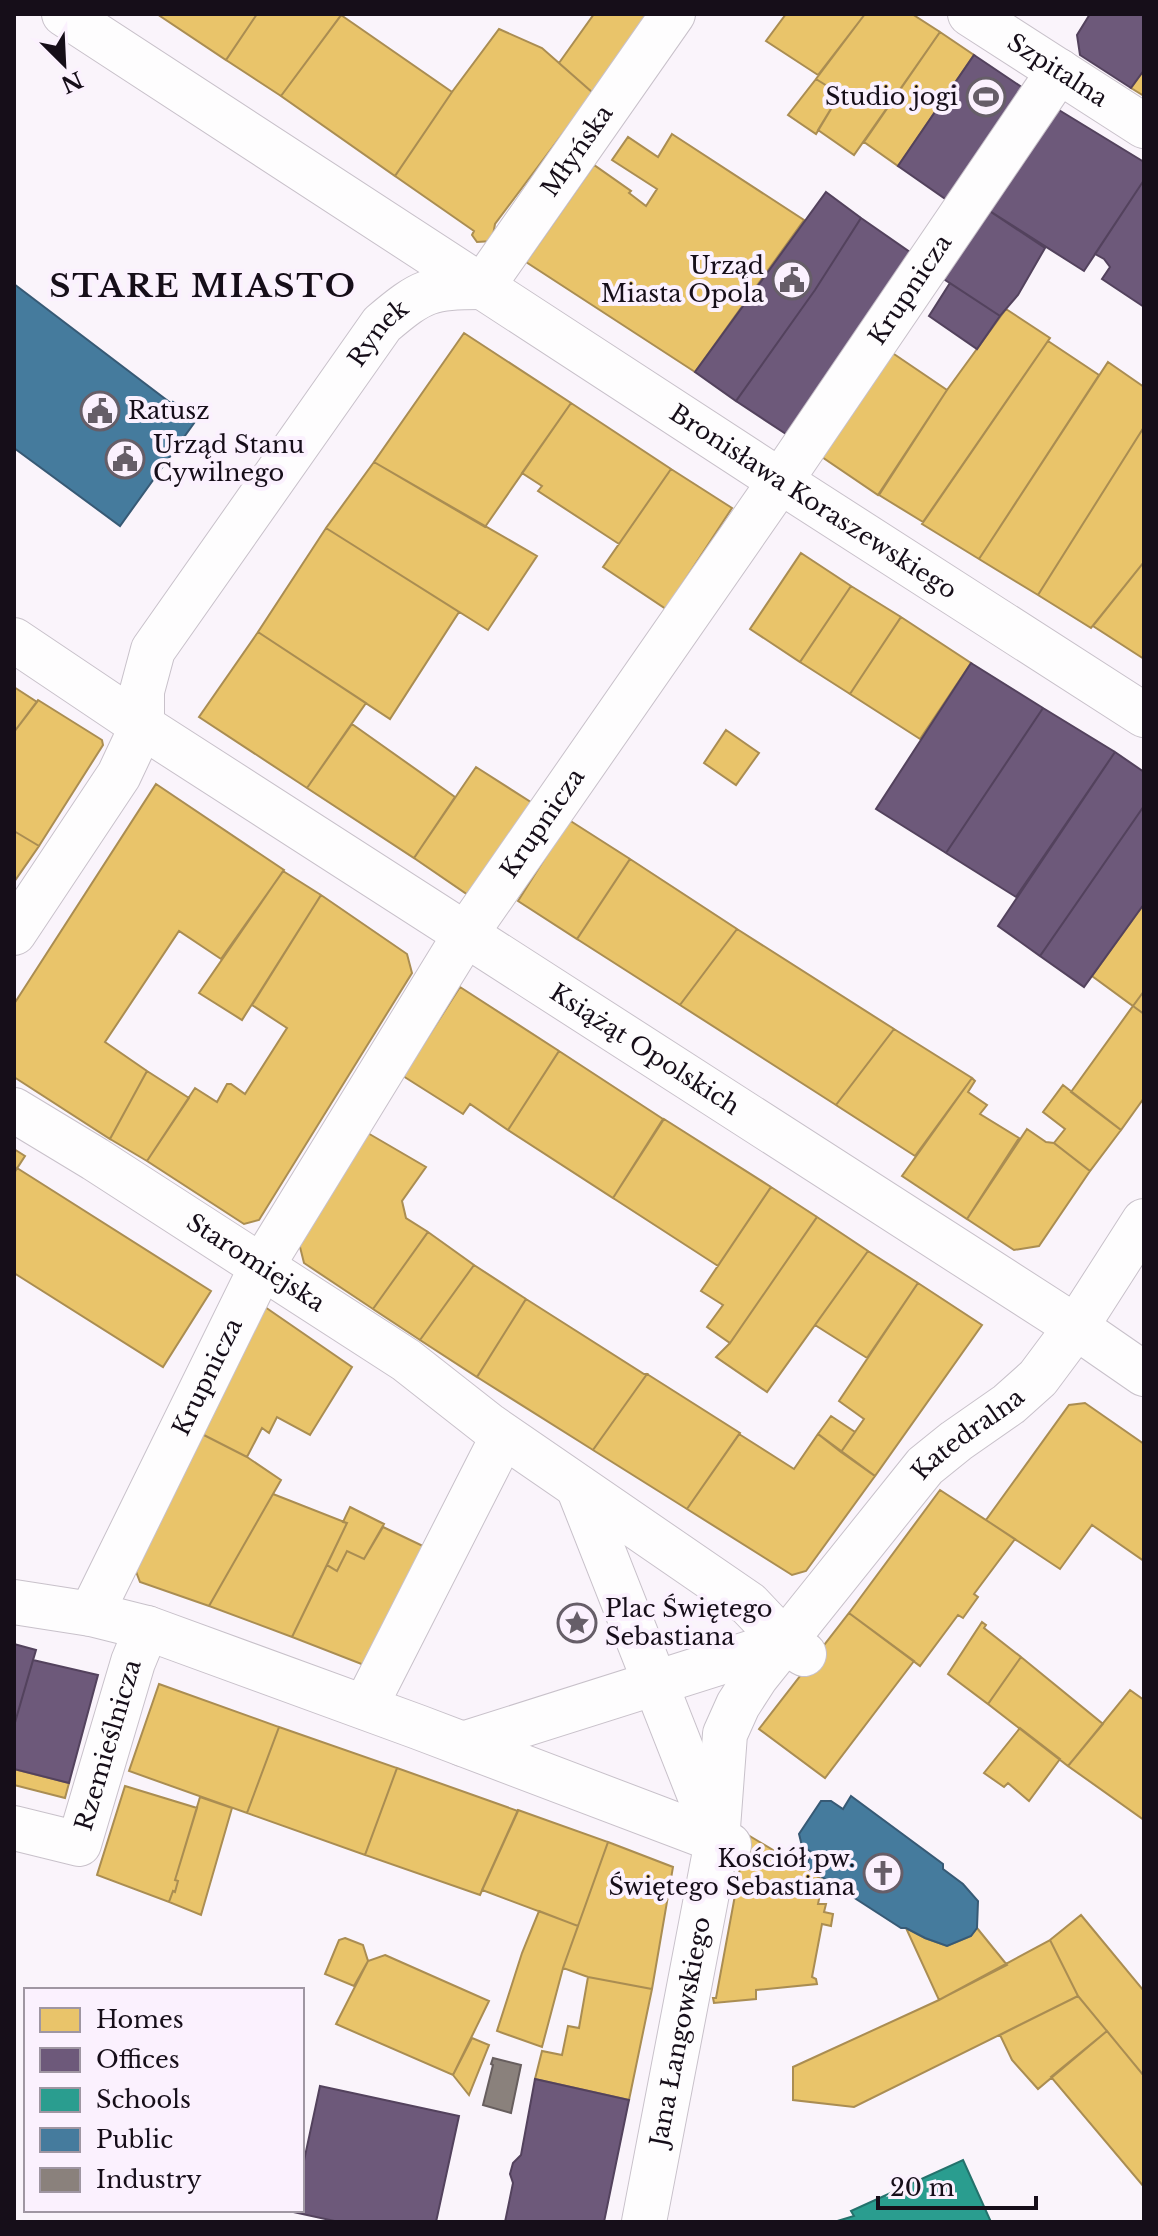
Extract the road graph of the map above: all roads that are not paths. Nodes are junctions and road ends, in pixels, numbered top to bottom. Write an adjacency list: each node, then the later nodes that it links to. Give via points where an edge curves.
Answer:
1 (64, 14): 6 (street)
2 (673, 14): 6 (street, Młyńska)
3 (970, 14): 4 (street, Szpitalna)
4 (1059, 71): 5 (street, Szpitalna); 7 (street, Krupnicza)
5 (1144, 126)
6 (482, 287): 7 (street, Bronisława Koraszewskiego); 10 (street, Rynek, via 429,292 382,324 153,650 142,691)
7 (780, 481): 9 (street, Bronisława Koraszewskiego); 12 (street, Krupnicza)
8 (14, 640): 10 (street)
9 (1144, 715)
10 (142, 726): 11 (street, via 119,775); 12 (street, Książąt Opolskich)
11 (14, 933)
12 (465, 935): 15 (street, Krupnicza); 16 (street, Książąt Opolskich)
13 (14, 1110): 15 (street, Staromiejska)
14 (1144, 1221): 16 (street, Katedralna)
15 (262, 1266): 18 (street, Staromiejska, via 406,1360); 21 (street, Krupnicza)
16 (1076, 1327): 17 (street, Książąt Opolskich); 23 (street, Katedralna, via 1038,1378 925,1466)
17 (1144, 1374)
18 (497, 1431): 19 (street); 25 (street)
19 (578, 1487): 23 (street, via 749,1604); 24 (street)
20 (14, 1602): 21 (street)
21 (91, 1614): 22 (street)
22 (147, 1628): 25 (street); 27 (street, Rzemieślnicza, via 79,1844)
23 (795, 1648): 24 (street); 28 (street, via 756,1677 725,1734)
24 (656, 1684): 26 (street); 28 (street)
25 (356, 1704): 26 (street)
26 (463, 1744): 28 (street)
27 (14, 1828)
28 (723, 1843): 29 (street, Jana Łangowskiego)
29 (644, 2222)

